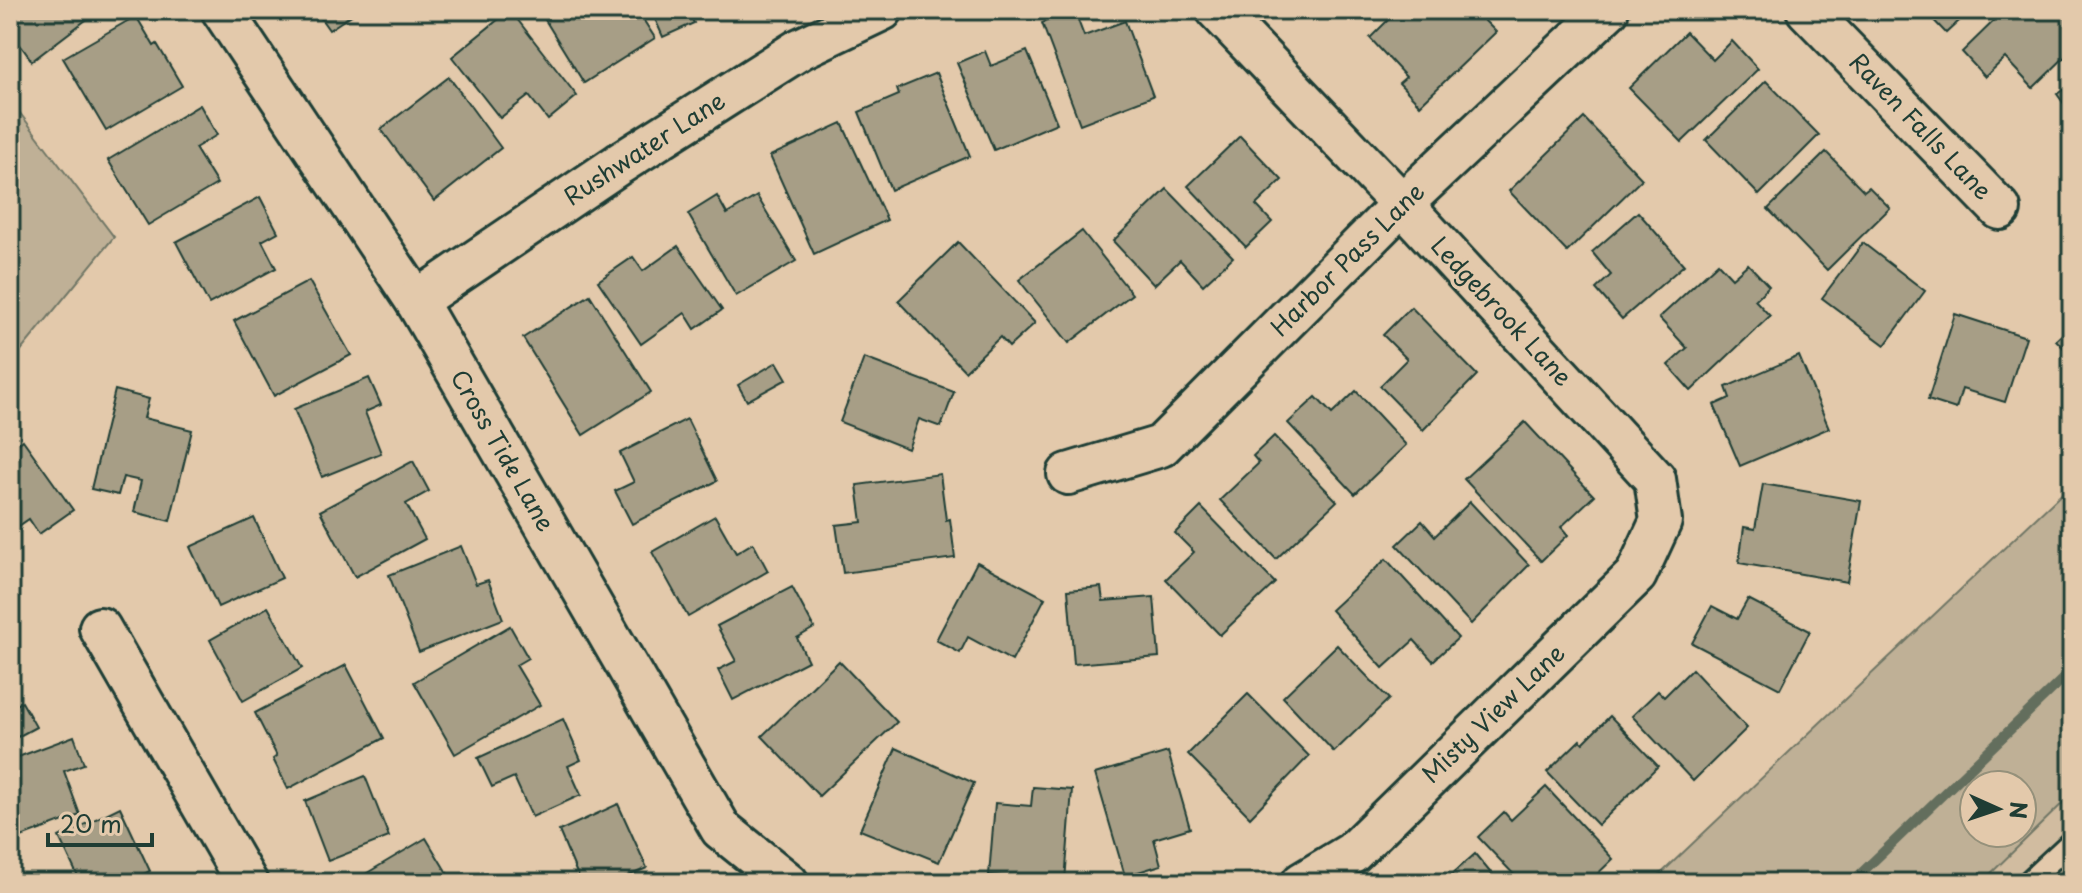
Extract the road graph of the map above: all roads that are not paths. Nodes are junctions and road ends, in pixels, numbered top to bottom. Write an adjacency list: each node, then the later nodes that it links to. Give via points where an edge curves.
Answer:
1 (222, 10): 8 (street, Cross Tide Lane)
2 (882, 10): 8 (street, Rushwater Lane, via 787,57)
3 (1217, 10): 6 (street, Ledgebrook Lane)
4 (1608, 10): 6 (street, Harbor Pass Lane)
5 (1807, 10): 7 (street, Raven Falls Lane)
6 (1402, 204): 9 (street, Harbor Pass Lane, via 1161,446); 10 (street, Ledgebrook Lane, via 1655,479)
7 (2000, 209)
8 (416, 301): 14 (street, Cross Tide Lane, via 721,829)
9 (1068, 474)
10 (1661, 521): 15 (street, Misty View Lane, via 1636,575 1352,853)
11 (100, 628): 13 (street)
12 (2072, 841): 16 (lane)
13 (245, 882)
14 (788, 883)
15 (1302, 883)
16 (2027, 883)

